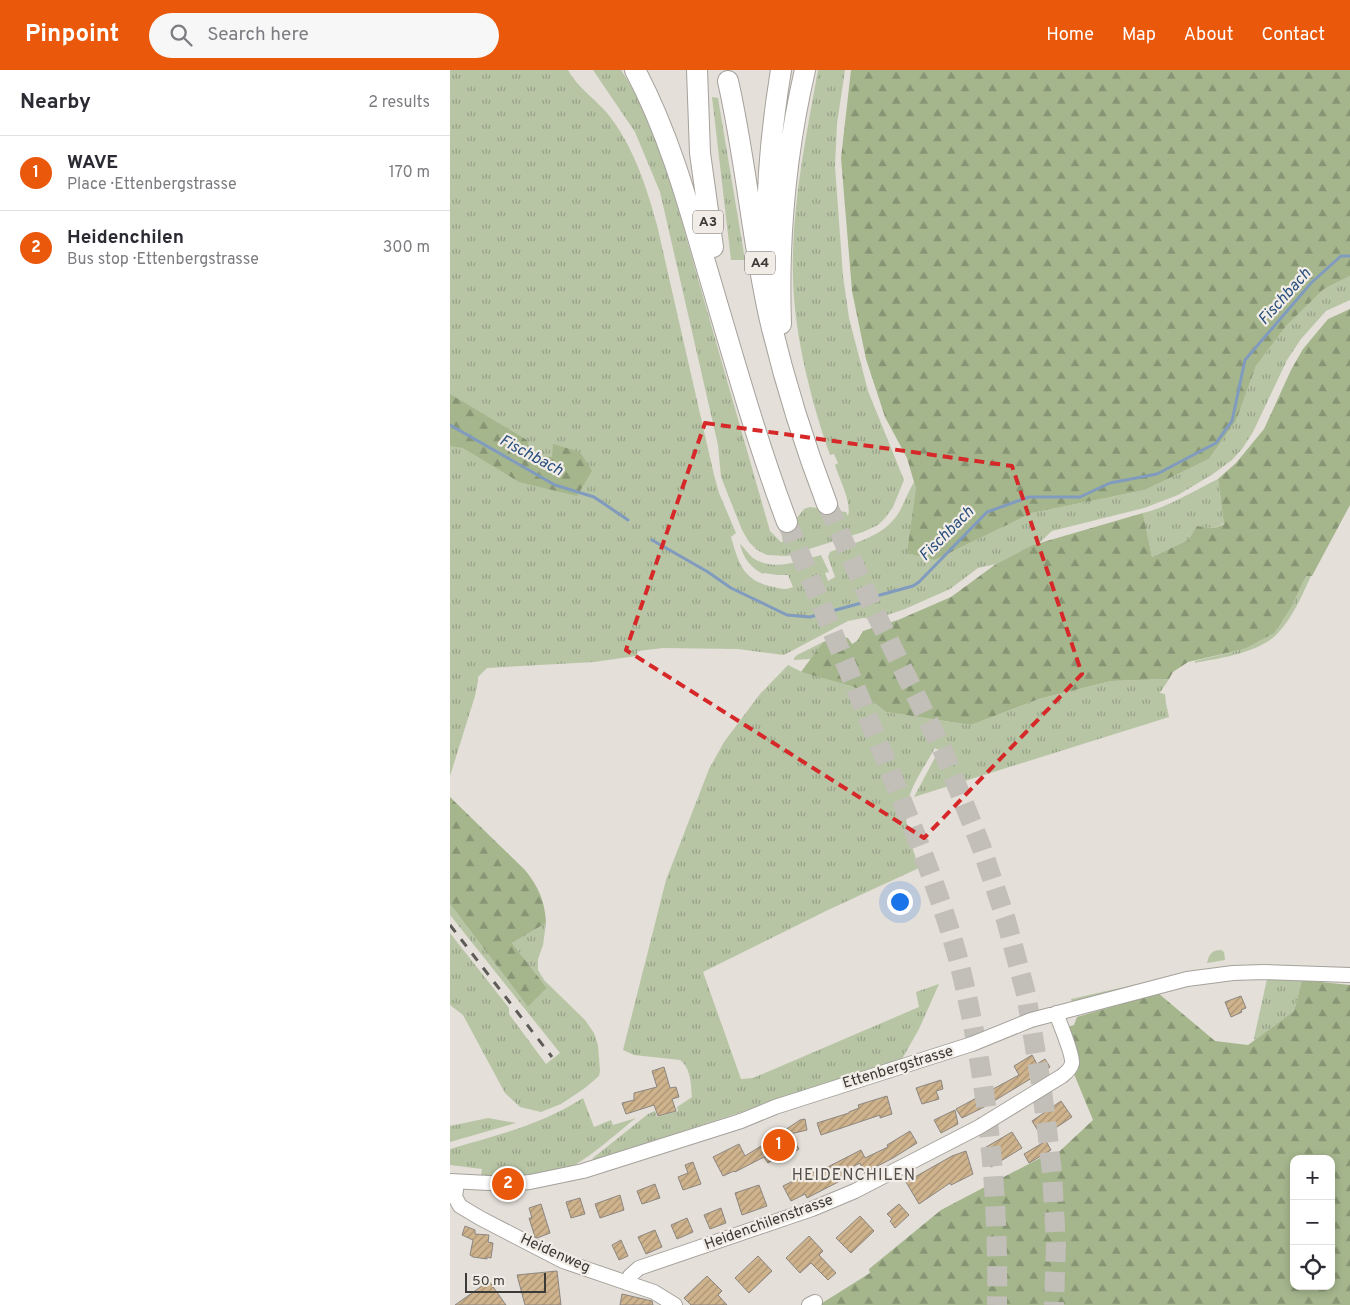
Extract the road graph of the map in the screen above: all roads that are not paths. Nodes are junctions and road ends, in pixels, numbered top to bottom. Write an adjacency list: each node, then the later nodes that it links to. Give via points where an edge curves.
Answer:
1 (635, 70): 8 (highway, A3, via 656,111 673,156)
2 (697, 70): 8 (highway, A3, via 699,144 708,218)
3 (781, 70): 6 (highway, via 768,202)
4 (806, 70): 7 (highway, via 791,150 781,242)
5 (728, 81): 6 (highway, A4)
6 (770, 319): 7 (highway)
7 (783, 368): 9 (highway, via 802,435)
8 (738, 373): 10 (highway, A3)
9 (827, 504)
10 (787, 522)
11 (1350, 975): 12 (street, Ettenbergstrasse, via 1221,974)
12 (1056, 1013): 13 (street, Ettenbergstrasse, via 972,1044 583,1171 508,1184); 14 (street, Heidenchilenstrasse, via 1072,1064 1062,1076 1021,1102 855,1191 640,1268)
13 (454, 1182): 14 (street, Heidenweg, via 455,1197 460,1206 480,1218 563,1261)
14 (627, 1283): 15 (street, Heidenweg, via 654,1292)
15 (675, 1305)

